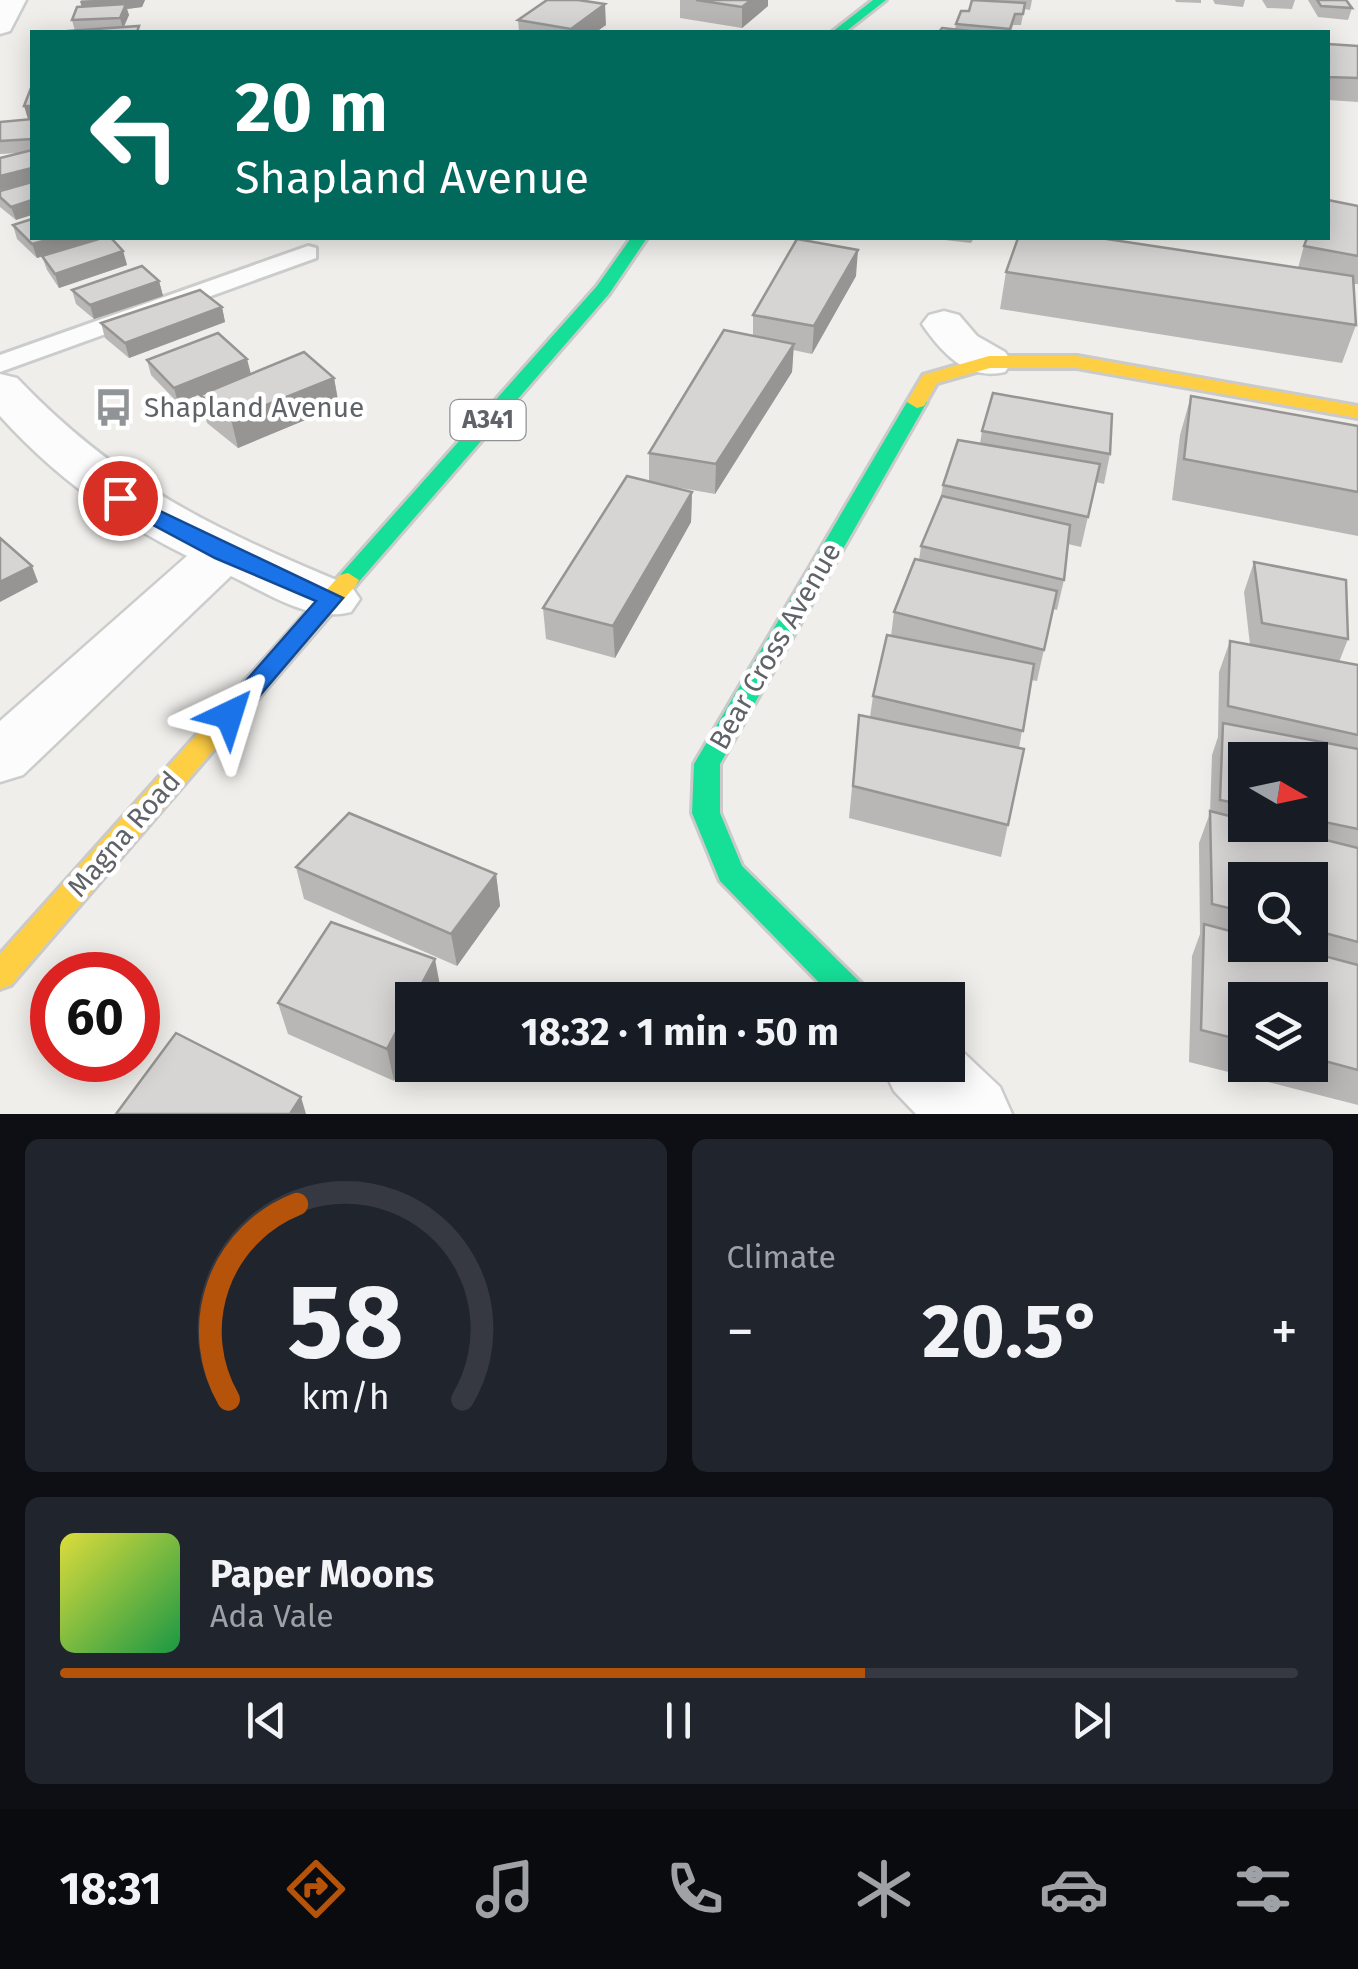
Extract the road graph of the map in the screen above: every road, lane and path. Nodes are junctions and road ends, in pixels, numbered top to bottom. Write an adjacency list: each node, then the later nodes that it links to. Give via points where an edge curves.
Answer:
1 (12, 0): 3 (street)
2 (880, 0): 4 (main road)
3 (0, 25)
4 (841, 30)
5 (638, 240): 13 (main road, Magna Road / A341, via 603,290)
6 (308, 253): 9 (lane)
7 (944, 324): 8 (street, via 961,346)
8 (989, 362): 11 (main road, Bear Cross Avenue, via 1077,362); 16 (main road, Bear Cross Avenue, via 930,379 706,764 706,813 730,873)
9 (0, 364)
10 (0, 388): 12 (street, via 96,482)
11 (1358, 412)
12 (223, 553): 13 (street); 14 (street)
13 (331, 598): 15 (main road, Magna Road / A341)
14 (0, 758)
15 (0, 976)
16 (839, 982)
17 (939, 1082): 18 (street)
18 (971, 1114)

